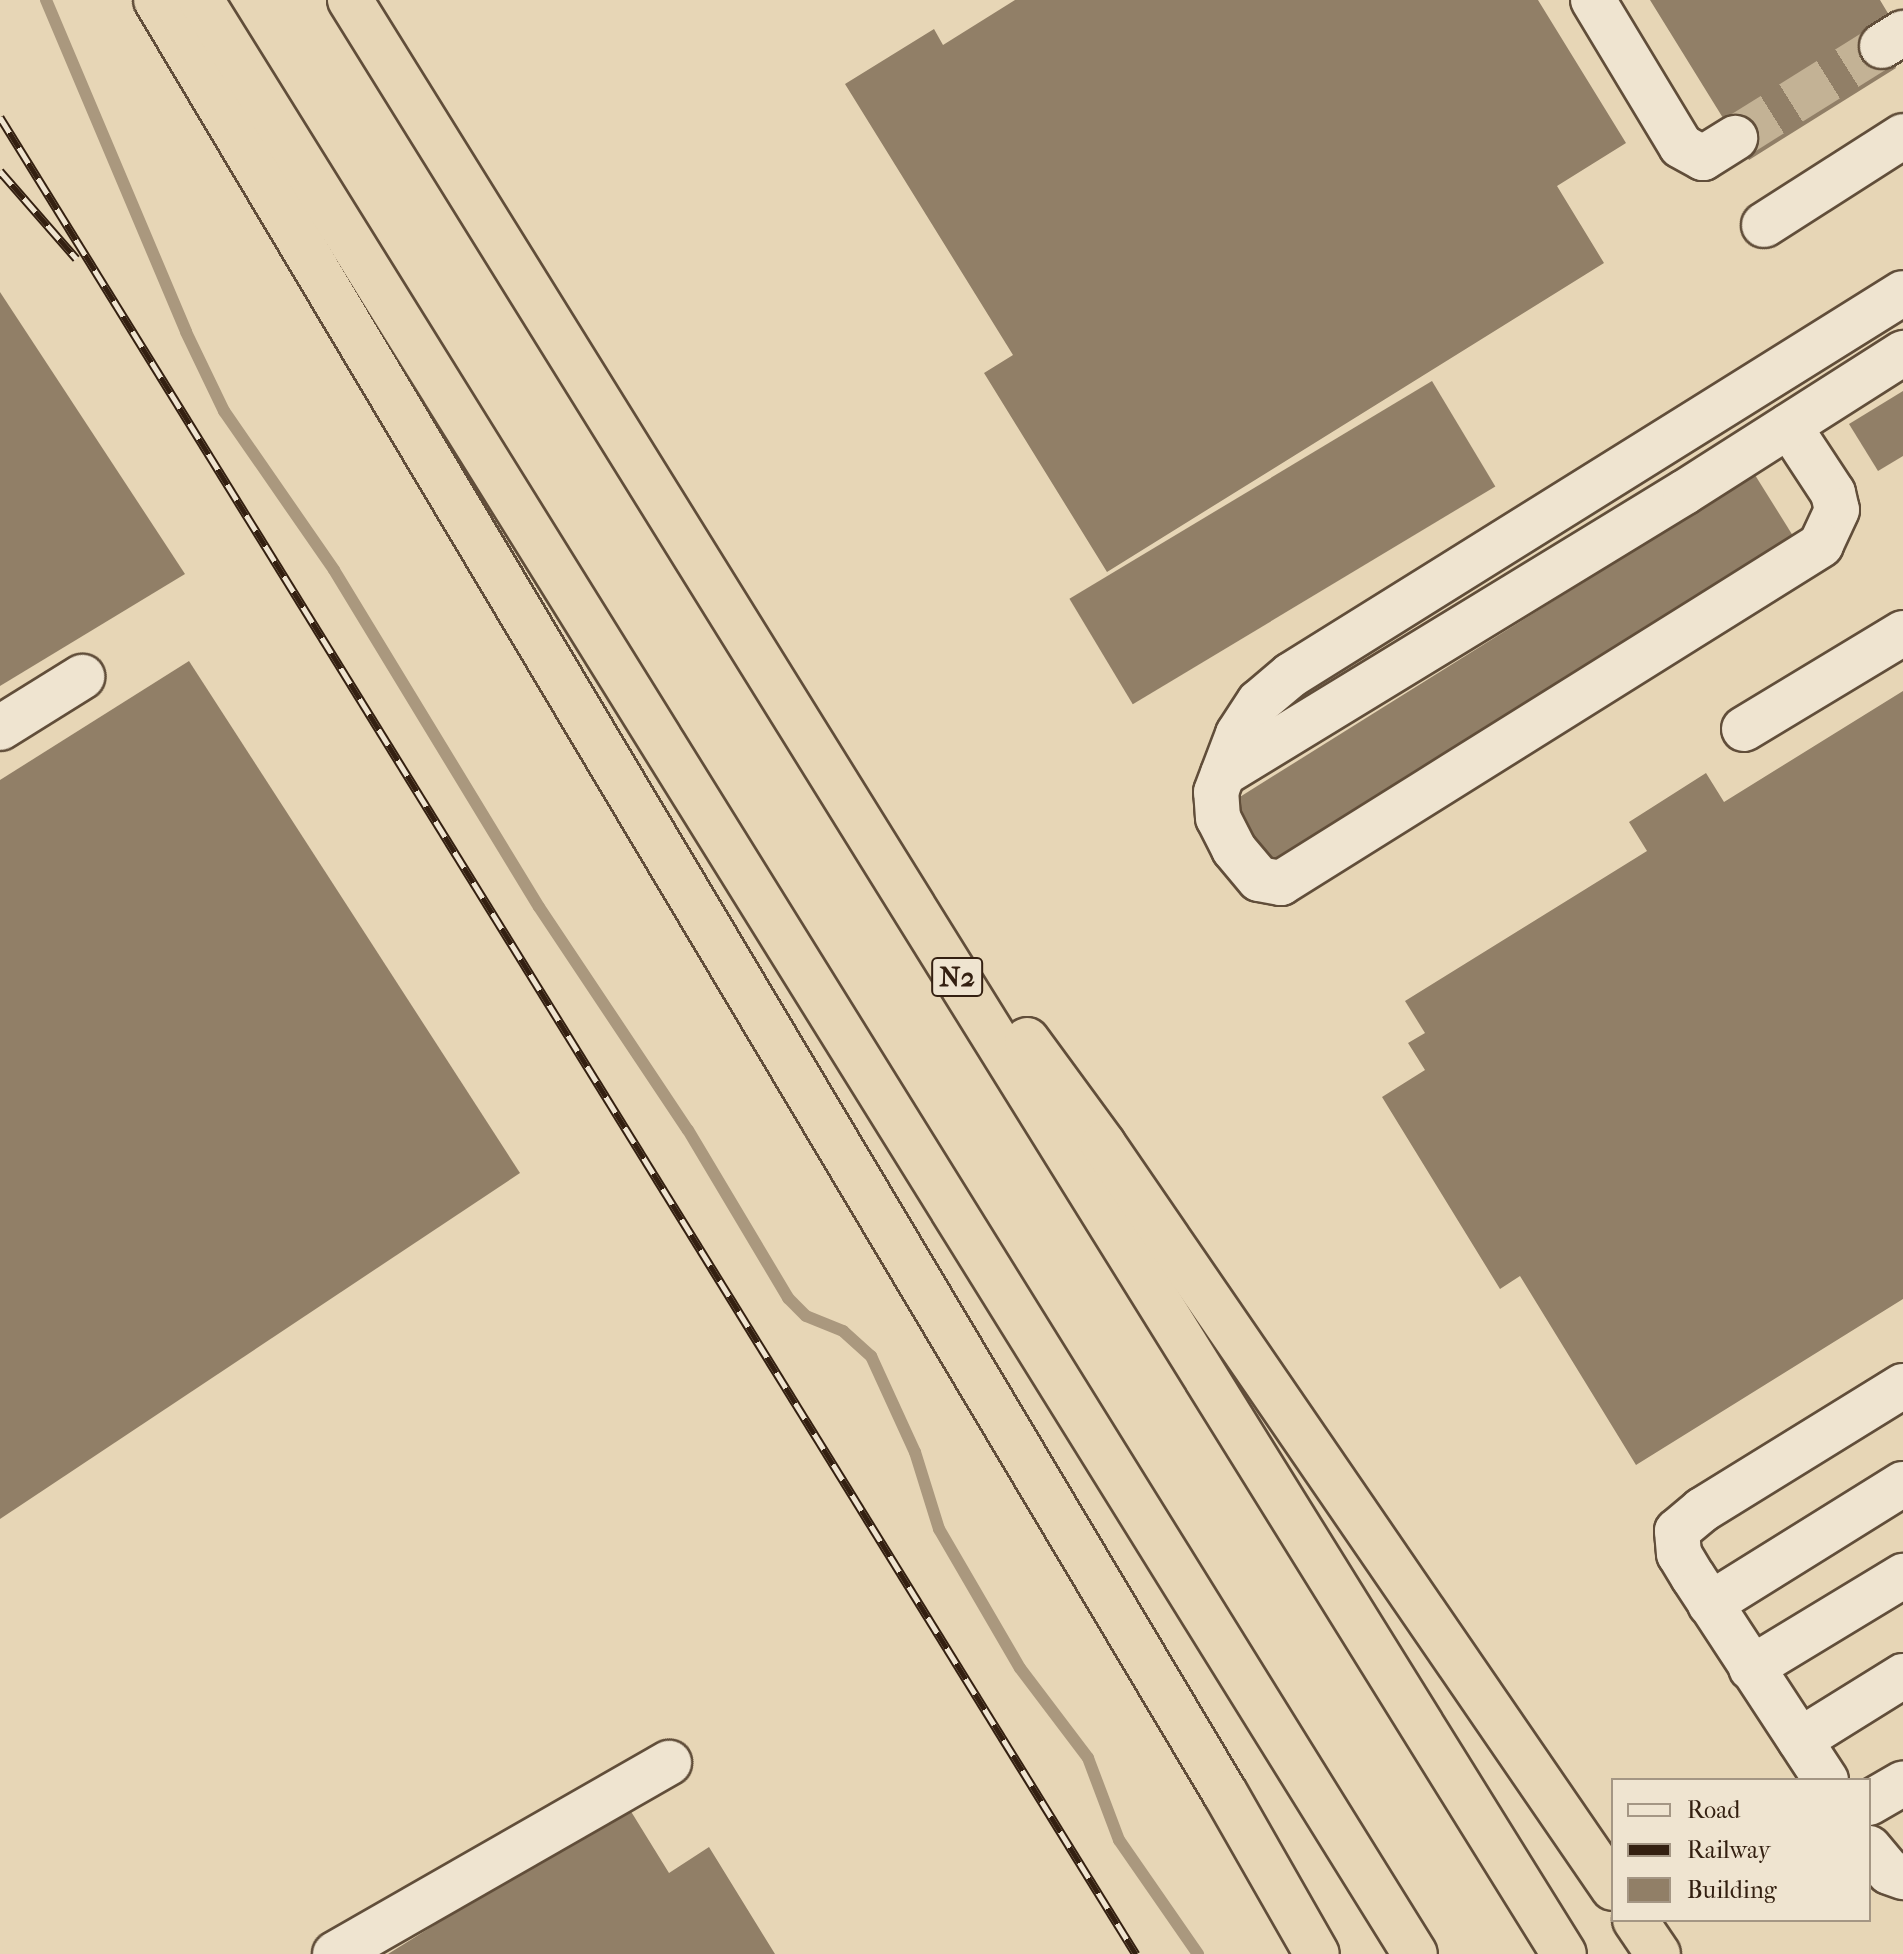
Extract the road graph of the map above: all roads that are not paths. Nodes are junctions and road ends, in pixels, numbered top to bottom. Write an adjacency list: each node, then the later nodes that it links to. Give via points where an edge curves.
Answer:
1 (156, 0): 33 (highway)
2 (201, 0): 34 (highway)
3 (350, 0): 15 (highway, N2)
4 (1593, 0): 6 (lane, via 1681,146 1703,158)
5 (1903, 136): 7 (lane)
6 (1735, 138)
7 (1764, 225)
8 (1903, 293): 16 (lane, via 1291,675 1259,702 1238,734)
9 (1903, 353): 10 (lane)
10 (1789, 426): 16 (lane); 16 (lane, via 1833,493 1837,510 1821,545 1281,883 1259,879 1234,849 1218,818 1216,792)
11 (1903, 633): 14 (lane)
12 (82, 677): 13 (lane)
13 (0, 728)
14 (1744, 729)
15 (825, 764): 30 (highway, via 1103,1144); 35 (highway, N2)
16 (1223, 774)
17 (1898, 1401): 20 (lane, via 1683,1523 1677,1531 1679,1554)
18 (1903, 1484): 20 (lane)
19 (1903, 1576): 21 (lane)
20 (1710, 1604): 21 (lane)
21 (1751, 1668): 23 (lane)
22 (1903, 1676): 23 (lane)
23 (1800, 1740): 25 (lane)
24 (669, 1763): 32 (lane)
25 (1825, 1778)
26 (1903, 1783): 27 (lane)
27 (1871, 1802)
28 (1871, 1850): 29 (lane, via 1889,1872)
29 (1903, 1877)
30 (1611, 1885)
31 (1636, 1922): 36 (highway)
32 (335, 1954)
33 (1317, 1954)
34 (1415, 1954)
35 (1564, 1954)
36 (1658, 1954)

